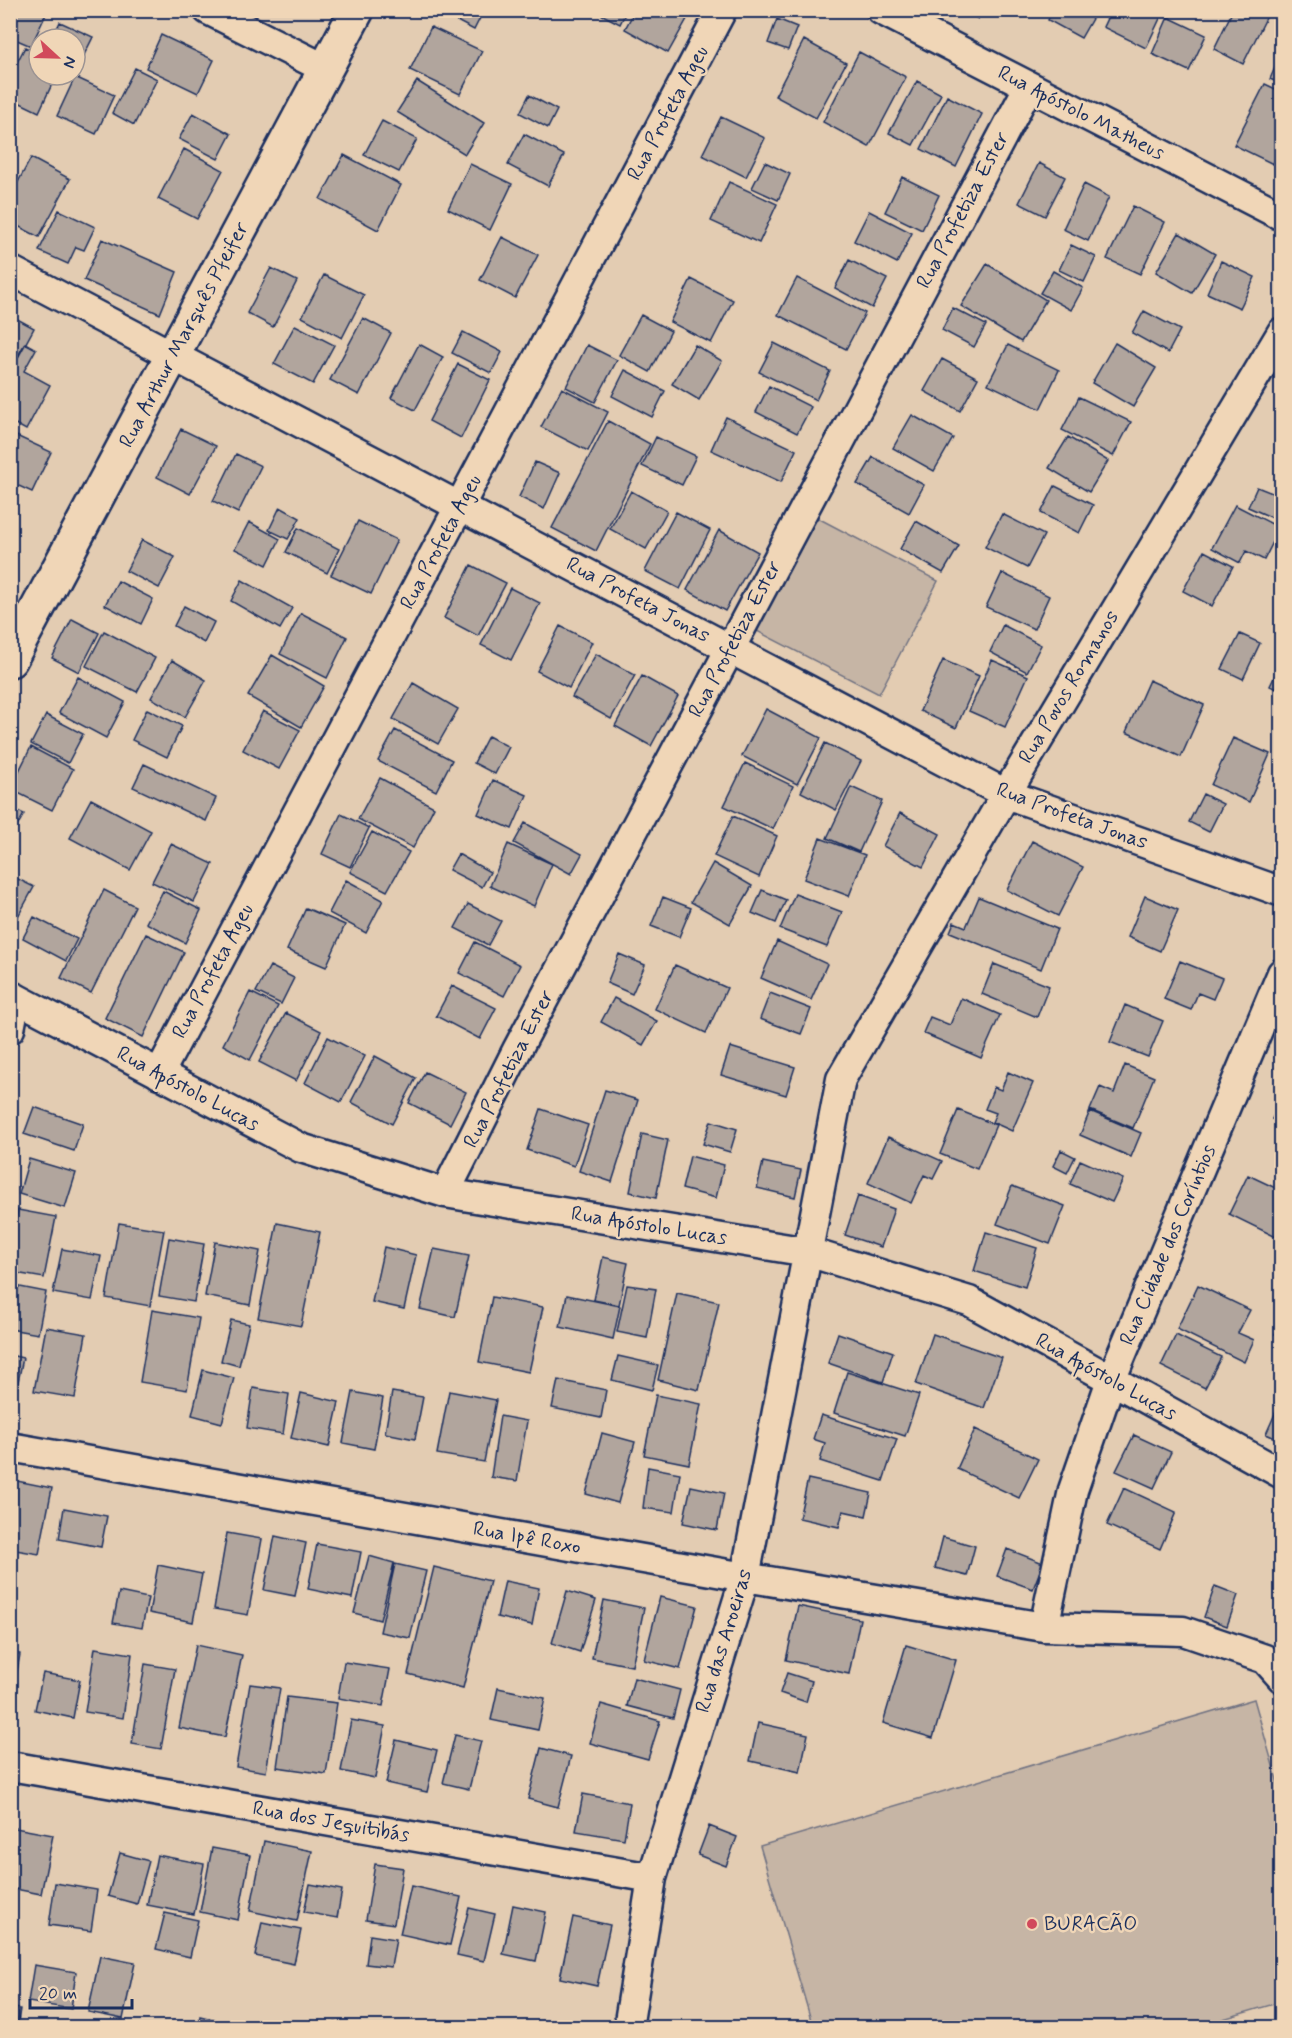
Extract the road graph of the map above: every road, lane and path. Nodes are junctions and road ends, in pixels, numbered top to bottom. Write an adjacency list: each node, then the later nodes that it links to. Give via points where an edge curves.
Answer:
1 (208, 10): 5 (street)
2 (357, 10): 5 (street, Rua Arthur Marquês Pfeifer)
3 (722, 10): 11 (street, Rua Profeta Ageu)
4 (881, 10): 6 (street, Rua Apóstolo Matheus)
5 (326, 69): 10 (street, Rua Arthur Marquês Pfeifer)
6 (1029, 86): 7 (street, Rua Apóstolo Matheus); 13 (street, Rua Profetiza Ester)
7 (1281, 216)
8 (10, 270): 10 (street, Rua Profeta Jonas)
9 (1281, 332): 14 (street, Rua Povos Romanos)
10 (173, 356): 11 (street, Rua Profeta Jonas); 12 (street, Rua Arthur Marquês Pfeifer)
11 (460, 507): 13 (street, Rua Profeta Jonas); 19 (street, Rua Profeta Ageu)
12 (15, 643)
13 (730, 649): 14 (street, Rua Profeta Jonas); 20 (street, Rua Profetiza Ester)
14 (1006, 794): 15 (street, Rua Profeta Jonas); 21 (street, Rua Povos Romanos, via 841,1079)
15 (1281, 892)
16 (1281, 973): 22 (street, Rua Cidade dos Coríntios)
17 (13, 997): 18 (street); 19 (street, Rua Apóstolo Lucas)
18 (10, 1029)
19 (159, 1074): 20 (street, Rua Apóstolo Lucas, via 301,1148)
20 (445, 1193): 21 (street, Rua Apóstolo Lucas)
21 (808, 1252): 22 (street, Rua Apóstolo Lucas, via 969,1301); 25 (street, Rua das Aroeiras)
22 (1111, 1380): 24 (street, Rua Apóstolo Lucas); 26 (street, Rua Cidade dos Coríntios, via 1073,1490)
23 (10, 1447): 25 (street, Rua Ipê Roxo)
24 (1281, 1474)
25 (745, 1577): 26 (street, Rua Ipê Roxo); 29 (street, Rua das Aroeiras)
26 (1044, 1627): 27 (street, Rua Ipê Roxo, via 1183,1631 1265,1659)
27 (1281, 1678)
28 (10, 1766): 29 (street, Rua dos Jequitibás)
29 (652, 1878): 30 (street, Rua das Aroeiras)
30 (628, 2028)

